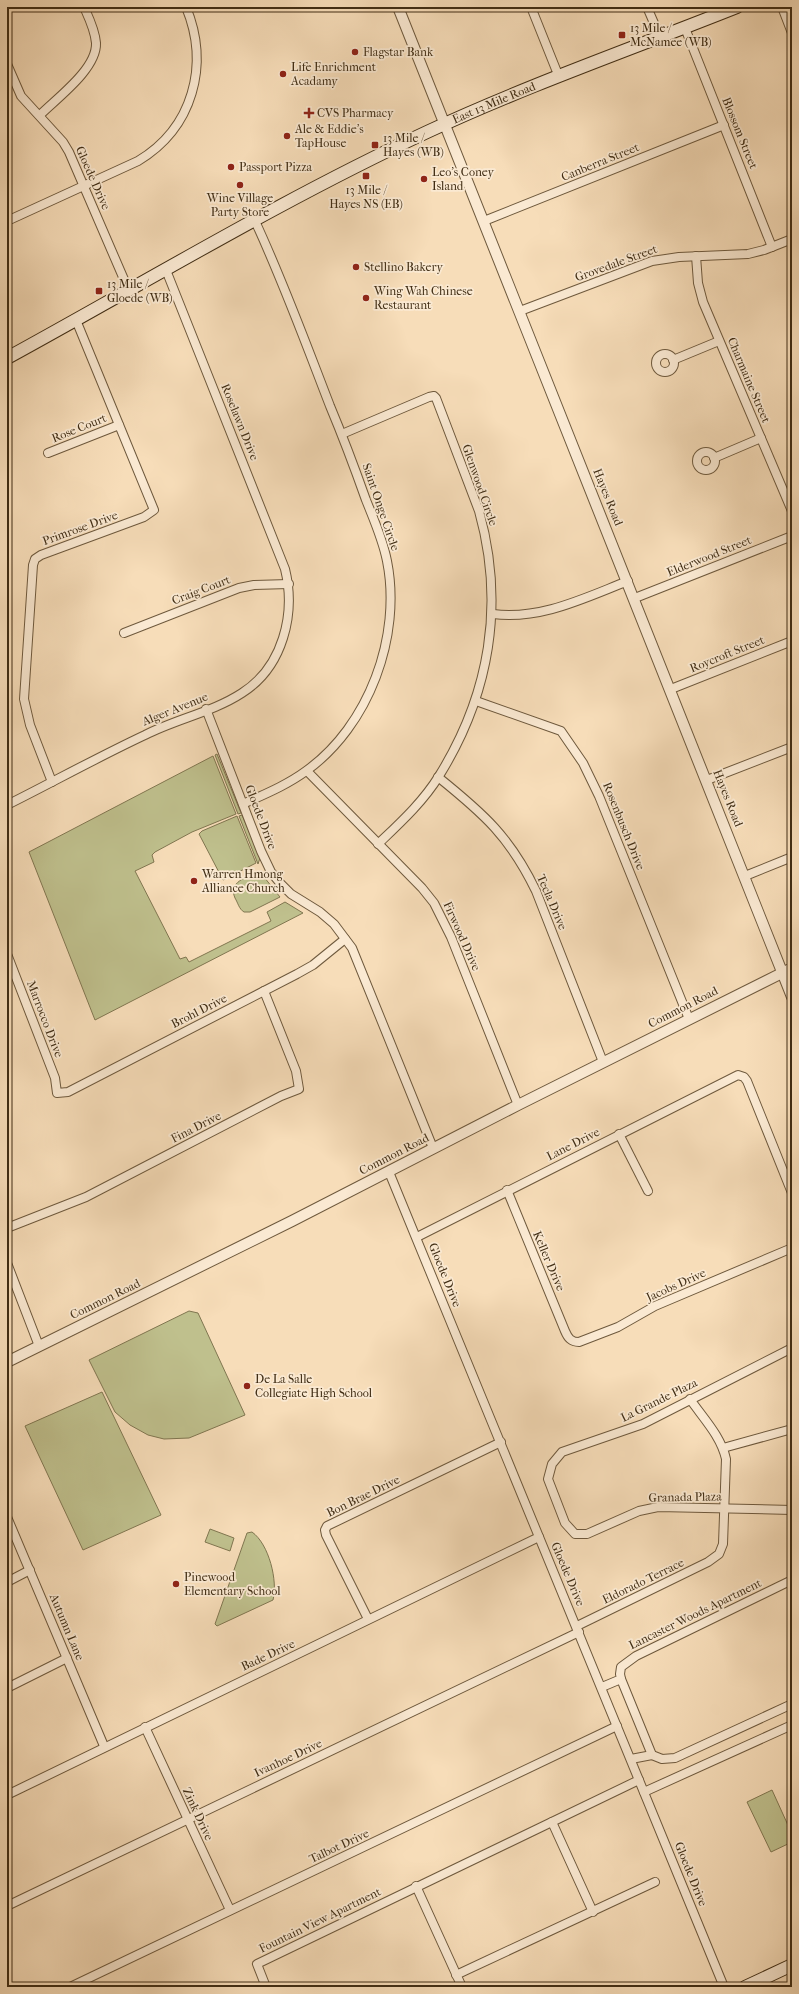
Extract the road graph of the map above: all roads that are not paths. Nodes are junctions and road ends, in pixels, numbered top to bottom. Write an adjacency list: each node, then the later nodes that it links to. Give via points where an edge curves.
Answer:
1 (84, 7): 13 (street, via 95,35 96,44 92,60)
2 (186, 7): 16 (street, via 196,41 197,75 182,116 174,129 149,154)
3 (398, 7): 14 (street, Hayes Road)
4 (531, 7): 12 (street)
5 (647, 7): 10 (street)
6 (738, 7): 8 (main road, East 13 Mile Road)
7 (782, 7): 9 (street)
8 (685, 28): 10 (main road, East 13 Mile Road); 15 (street, Blossom Street)
9 (792, 33)
10 (660, 37): 12 (main road, East 13 Mile Road)
11 (7, 64): 13 (street, Gloede Drive, via 21,96)
12 (559, 77): 14 (main road, East 13 Mile Road)
13 (40, 115): 16 (street, Gloede Drive, via 63,142)
14 (445, 124): 18 (main road, East 13 Mile Road, via 360,165); 19 (street, Hayes Road)
15 (724, 125): 19 (street, Canberra Street); 21 (street, Blossom Street)
16 (84, 185): 17 (street); 24 (street, Gloede Drive)
17 (7, 221)
18 (255, 221): 23 (main road, East 13 Mile Road); 31 (street, Saint Onge Circle)
19 (484, 221): 25 (street, Hayes Road)
20 (792, 239): 21 (street, Grovedale Street)
21 (772, 247): 22 (street, Grovedale Street, via 748,254)
22 (696, 256): 25 (street, Grovedale Street, via 666,258 643,264); 27 (street, Charmaine Street, via 701,296)
23 (166, 270): 24 (main road, East 13 Mile Road); 38 (street, Roselawn Drive, via 286,569)
24 (129, 291): 26 (main road, East 13 Mile Road)
25 (520, 312): 37 (street, Hayes Road)
26 (76, 320): 28 (main road, East 13 Mile Road); 30 (street, Primrose Drive)
27 (719, 341): 29 (street); 32 (street, Charmaine Street)
28 (7, 358)
29 (674, 360)
30 (119, 425): 33 (street, Rose Court); 50 (street, Primrose Drive, via 154,510 144,517 41,555 33,565 24,699 30,725)
31 (342, 434): 40 (street, Glenwood Circle, via 429,397 436,398 472,489 484,530 490,561); 47 (street, Saint Onge Circle, via 387,560 390,619 384,651 373,684 361,708 342,737)
32 (761, 438): 34 (street); 35 (street, Charmaine Street)
33 (48, 453)
34 (714, 458)
35 (792, 511)
36 (792, 536): 39 (street, Elderwood Street)
37 (628, 580): 39 (street, Hayes Road); 40 (street, via 546,612 509,616)
38 (289, 584): 41 (street, Craig Court, via 239,588); 45 (street, Alger Avenue, via 289,618 271,663 243,692)
39 (635, 598): 43 (street, Hayes Road)
40 (492, 614): 44 (street, Glenwood Circle, via 485,664)
41 (124, 633)
42 (792, 641): 43 (street, Roycroft Street)
43 (671, 689): 49 (street, Hayes Road)
44 (476, 701): 48 (street, Glenwood Circle); 62 (street, Rosenbusch Drive, via 541,725 554,727 566,736 586,768 599,796)
45 (206, 710): 50 (street, Alger Avenue, via 146,734); 51 (street, Gloede Drive)
46 (792, 747): 49 (street)
47 (307, 770): 51 (street, Saint Onge Circle, via 281,787); 53 (street, Firwood Drive)
48 (438, 777): 53 (street, Glenwood Circle, via 409,813); 63 (street, Tecla Drive, via 473,804 492,823 524,869 536,891)
49 (707, 780): 55 (street, Hayes Road)
50 (52, 782): 52 (street, Alger Avenue)
51 (243, 804): 56 (street, Gloede Drive, via 271,872 291,894 334,924)
52 (7, 805)
53 (378, 844): 65 (street, Firwood Drive, via 422,888 442,917)
54 (792, 857): 55 (street)
55 (745, 876): 59 (street, Hayes Road)
56 (346, 939): 60 (street, Brohl Drive, via 313,965); 67 (street, Gloede Drive)
57 (7, 954): 64 (street, Marrocco Drive, via 55,1078)
58 (792, 968): 59 (street, Common Road)
59 (782, 971): 61 (street, Hayes Road); 62 (street, Common Road)
60 (264, 991): 64 (street, Brohl Drive, via 68,1092); 72 (street, Fina Drive, via 296,1071 299,1089 86,1197)
61 (792, 997)
62 (689, 1019): 63 (street, Common Road)
63 (603, 1062): 65 (street, Common Road)
64 (57, 1093)
65 (518, 1105): 67 (street, Common Road)
66 (619, 1134): 69 (street, Lane Drive); 70 (street); 71 (street, Lane Drive, via 740,1075 747,1081)
67 (433, 1148): 68 (street, Common Road)
68 (389, 1172): 73 (street, Gloede Drive); 77 (street, Common Road)
69 (507, 1190): 73 (street, Lane Drive); 76 (street, Keller Drive)
70 (648, 1191)
71 (792, 1193)
72 (7, 1228)
73 (417, 1236): 82 (street, Gloede Drive)
74 (792, 1248): 76 (street, Jacobs Drive, via 655,1306 604,1333 579,1342)
75 (7, 1263): 77 (street)
76 (571, 1340)
77 (40, 1346): 79 (street, Common Road)
78 (792, 1348): 80 (street, La Grande Plaza)
79 (7, 1362)
80 (690, 1399): 83 (street); 84 (street, La Grande Plaza, via 625,1431 562,1452 552,1464 548,1479)
81 (792, 1429): 83 (street)
82 (501, 1442): 88 (street, Gloede Drive); 92 (street, Bon Brae Drive, via 327,1526 326,1536)
83 (723, 1448): 85 (street, via 726,1469)
84 (556, 1501): 85 (street, Granada Plaza, via 570,1531 581,1535 649,1508)
85 (724, 1509): 86 (street, Granada Plaza); 93 (street, Eldorado Terrace, via 723,1544 719,1554)
86 (792, 1510)
87 (7, 1517): 89 (street, Autumn Lane)
88 (539, 1537): 92 (street, Bade Drive); 93 (street, Gloede Drive)
89 (30, 1570): 91 (street); 94 (street, Autumn Lane)
90 (792, 1580): 95 (street, Lancaster Woods Apartment, via 630,1660 621,1667)
91 (7, 1582)
92 (368, 1619): 101 (street, Bade Drive)
93 (578, 1629): 97 (street, Gloede Drive); 108 (street, Ivanhoe Drive)
94 (67, 1658): 96 (street); 102 (street, Autumn Lane)
95 (621, 1680): 97 (street); 103 (street)
96 (7, 1688)
97 (602, 1688): 100 (street, Gloede Drive)
98 (792, 1704): 103 (street, via 675,1758 662,1759)
99 (792, 1725): 106 (street)
100 (617, 1726): 104 (street, Gloede Drive); 113 (street, Talbot Drive)
101 (145, 1727): 102 (street, Bade Drive); 108 (street, Zink Drive)
102 (104, 1746): 107 (street, Bade Drive)
103 (652, 1755): 104 (street)
104 (631, 1759): 105 (street, Gloede Drive)
105 (639, 1780): 106 (street, Gloede Drive); 109 (street, Fountain View Apartment)
106 (644, 1792): 120 (street, Gloede Drive)
107 (7, 1795)
108 (187, 1820): 112 (street, Ivanhoe Drive); 113 (street, Zink Drive)
109 (552, 1822): 111 (street, Fountain View Apartment); 114 (street)
110 (655, 1882): 114 (street)
111 (416, 1886): 116 (street); 118 (street, Fountain View Apartment, via 257,1964)
112 (7, 1906)
113 (230, 1910): 117 (street, Talbot Drive)
114 (593, 1912): 116 (street)
115 (792, 1965): 121 (main road)
116 (456, 1975): 119 (street)
117 (70, 1987)
118 (266, 1987)
119 (462, 1987)
120 (724, 1987)
121 (745, 1987)

